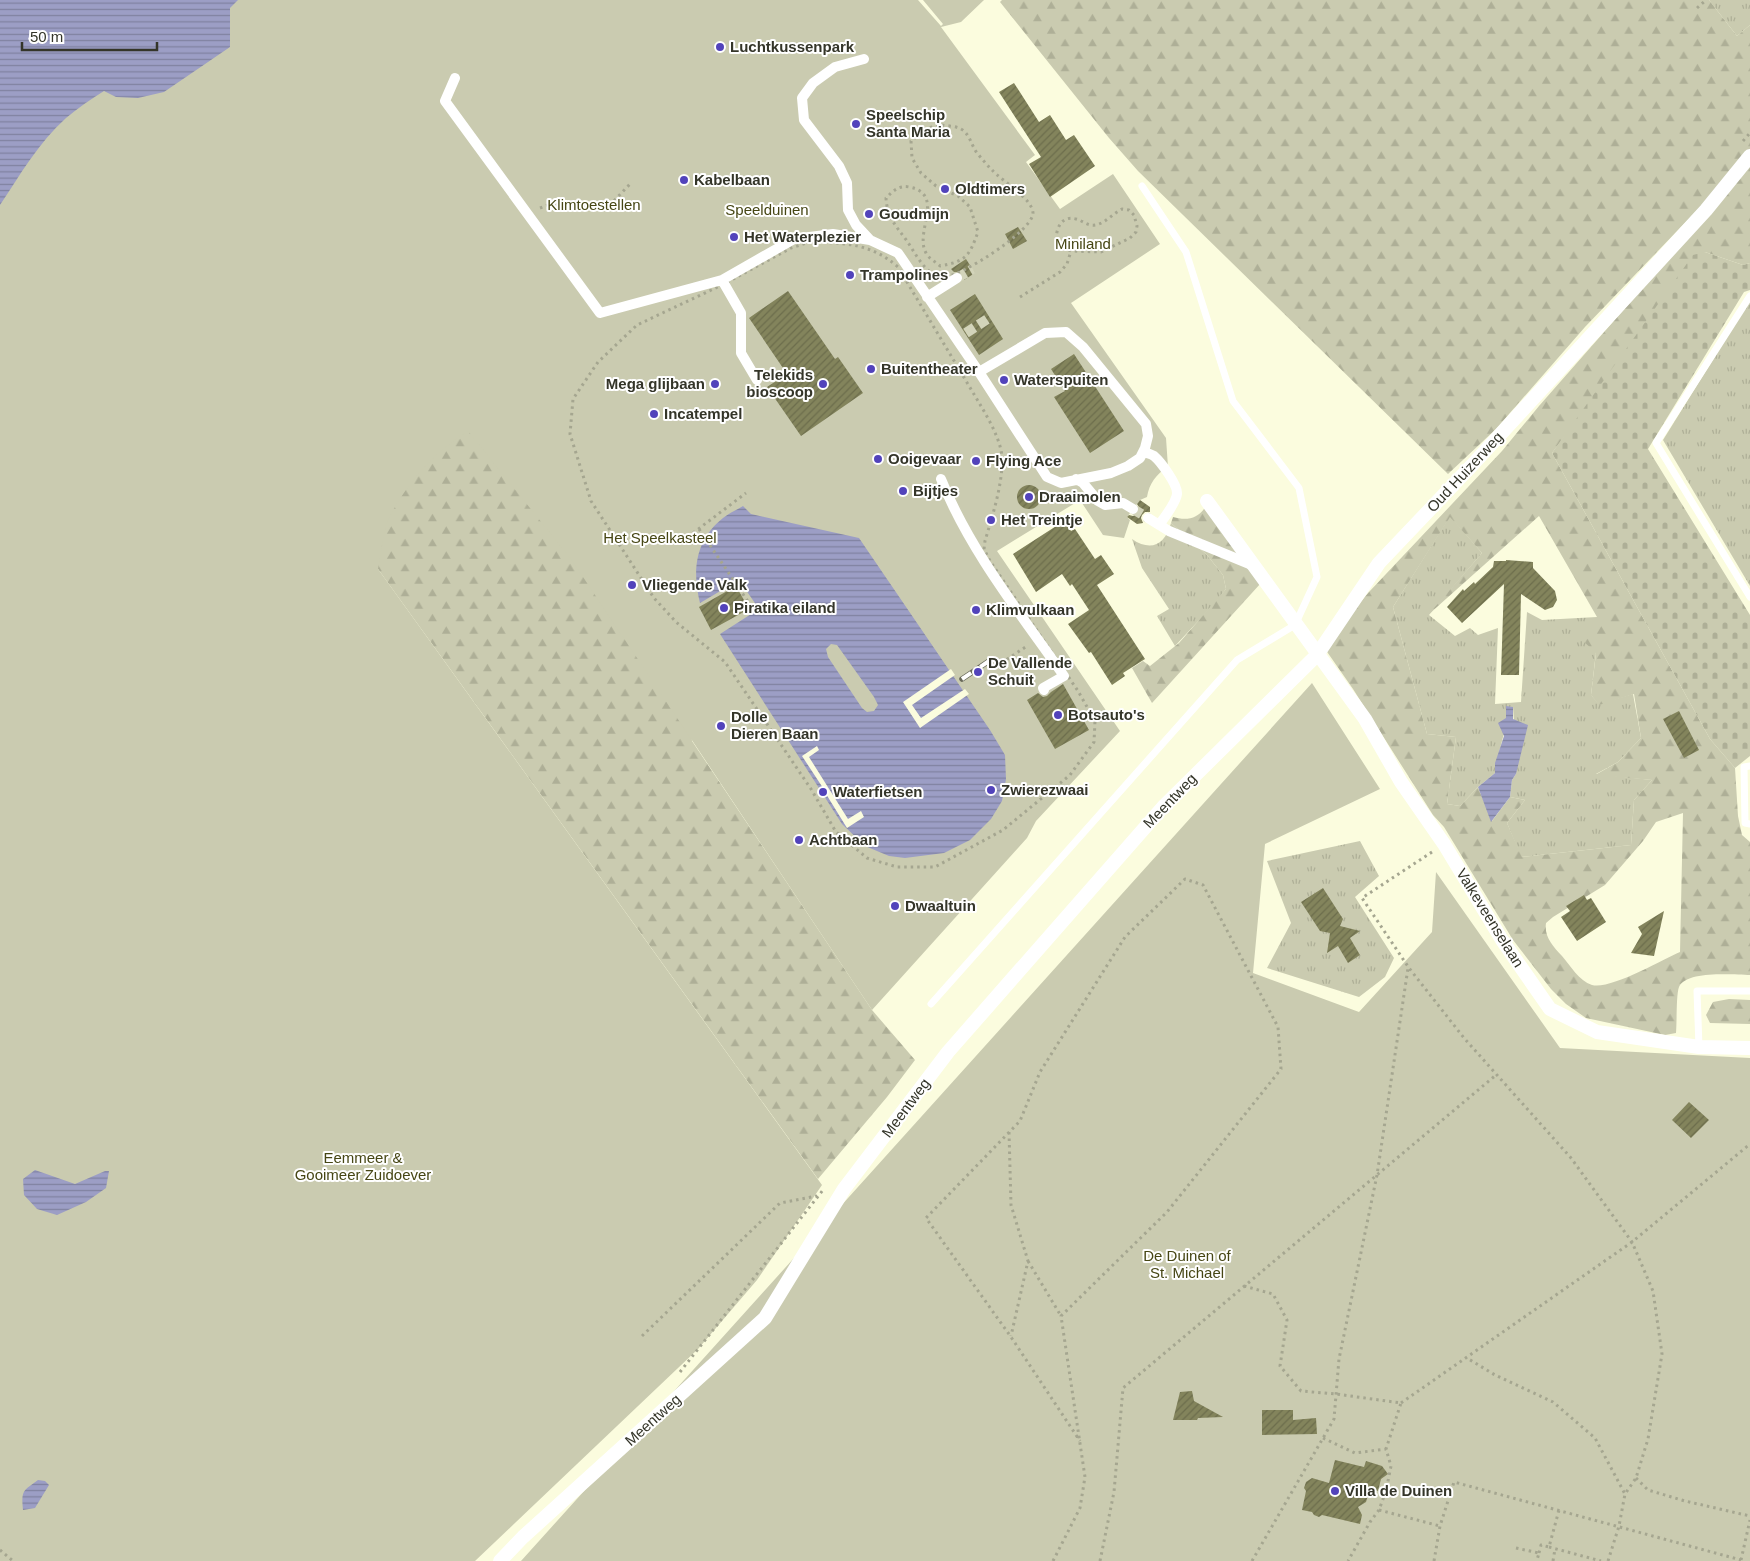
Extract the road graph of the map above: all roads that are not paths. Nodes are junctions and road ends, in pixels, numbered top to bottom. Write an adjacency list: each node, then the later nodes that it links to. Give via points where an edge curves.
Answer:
1 (864, 59): 5 (street, via 835,67 813,84 802,98 804,120 839,166 847,183 848,210)
2 (455, 78): 7 (street, via 445,101 600,313)
3 (1750, 156): 22 (street, Oud Huizerweg, via 1693,225 1379,562)
4 (1142, 186): 21 (lane, via 1186,252 1233,401 1299,488 1317,577)
5 (870, 240): 7 (street, via 833,234 794,239); 9 (street, via 898,254)
6 (958, 278): 9 (street)
7 (723, 282): 11 (street, via 741,313 741,353)
8 (1750, 296): 20 (lane, via 1656,443)
9 (927, 297): 10 (street)
10 (978, 372): 12 (street, via 1045,333 1066,332 1083,347 1146,424 1148,436); 14 (street, via 1047,477 1061,483)
11 (757, 380)
12 (1143, 452): 14 (street, via 1128,466 1111,473); 18 (street, via 1157,459 1175,485 1177,494)
13 (941, 479): 23 (street, via 960,521 986,564 1064,676)
14 (1076, 479): 16 (street, via 1105,505 1123,503)
15 (1207, 501): 19 (street)
16 (1133, 509)
17 (1148, 518): 18 (street)
18 (1159, 525): 19 (street)
19 (1252, 564): 21 (street)
20 (1750, 597)
21 (1295, 624): 22 (street); 27 (lane, via 1237,660)
22 (1317, 655): 28 (street, Valkeveenselaan, via 1365,719 1401,782 1550,1009 1597,1032); 30 (street, Meentweg, via 1163,807 948,1052 844,1189 765,1318)
23 (1044, 690)
24 (1750, 766): 25 (lane, via 1744,767 1745,823)
25 (1750, 824)
26 (1750, 991): 28 (lane, via 1697,991)
27 (931, 1004)
28 (1699, 1046): 29 (street, Valkeveenselaan)
29 (1750, 1048)
30 (500, 1561)

